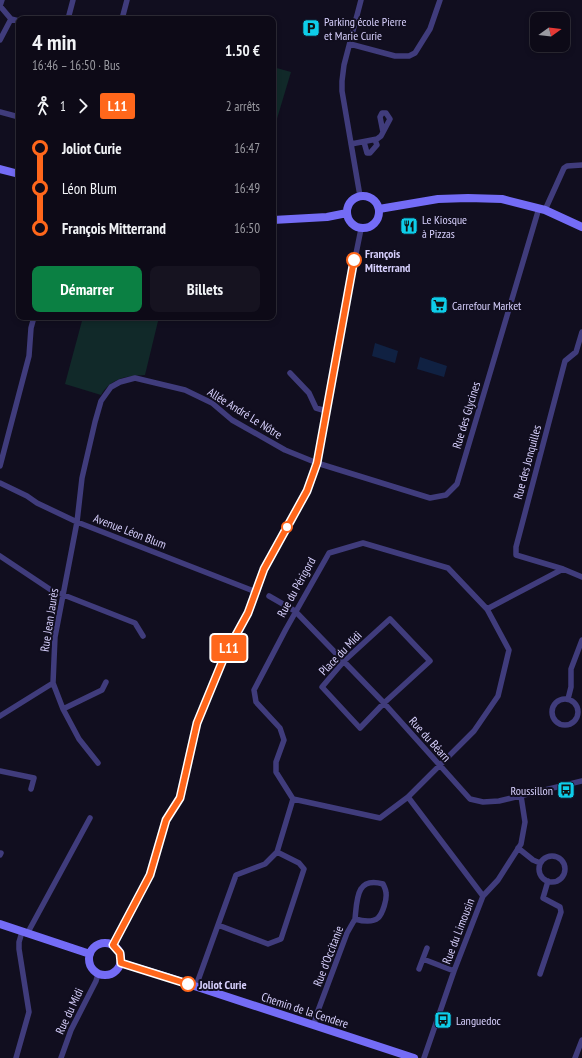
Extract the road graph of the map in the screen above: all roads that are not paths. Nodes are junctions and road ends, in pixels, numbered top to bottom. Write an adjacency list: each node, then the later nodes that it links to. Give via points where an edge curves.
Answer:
1 (2, 0): 6 (street)
2 (73, 0): 7 (street)
3 (127, 0): 8 (street)
4 (361, 0): 12 (street)
5 (440, 0): 12 (street, via 430,29 415,53 409,56 395,56)
6 (0, 6): 9 (street)
7 (69, 16)
8 (123, 16)
9 (11, 19): 10 (street); 11 (street)
10 (16, 21)
11 (0, 40)
12 (350, 44): 18 (street, via 344,65 342,91)
13 (0, 112): 14 (street)
14 (16, 116)
15 (383, 132): 16 (street)
16 (376, 140): 17 (street); 17 (street, via 377,145 370,153 367,153)
17 (364, 142): 18 (street)
18 (351, 144): 22 (street)
19 (582, 165): 24 (street, Rue des Glycines, via 564,168)
20 (0, 169): 21 (street)
21 (16, 173)
22 (360, 196): 23 (street, via 373,199); 25 (street, via 351,201)
23 (379, 209): 24 (street, via 438,199 468,198 502,199); 28 (street, via 375,224)
24 (542, 209): 27 (street); 33 (street, Rue des Glycines, via 457,484 446,495 430,498)
25 (347, 214): 26 (street); 28 (street, via 351,224)
26 (276, 220)
27 (582, 227)
28 (361, 229): 32 (street)
29 (33, 320): 34 (street, via 28,356)
30 (582, 332): 38 (street, Rue des Jonquilles, via 576,352 565,361 516,547 516,555)
31 (290, 373): 32 (street, via 309,393 316,408)
32 (326, 411): 33 (street)
33 (317, 463): 36 (street, Allée André Le Nôtre, via 285,450 232,420 212,403 185,390 135,378 128,379 111,387 101,400 82,478); 40 (street, via 307,491 264,569)
34 (0, 466)
35 (0, 483): 36 (street, Avenue Léon Blum)
36 (77, 522): 40 (street, Avenue Léon Blum); 41 (street, Rue Jean Jaurès)
37 (0, 556): 41 (street, via 51,590)
38 (563, 568): 39 (street); 43 (street)
39 (582, 577)
40 (256, 592): 72 (street, via 248,613 225,655 197,723 180,798 166,820 150,875)
41 (64, 595): 45 (street, via 135,623); 49 (street, Rue Jean Jaurès, via 55,637)
42 (269, 596): 44 (street, Rue du Béarn)
43 (487, 609): 44 (street, Rue du Périgord, via 448,568 363,543 328,552); 55 (street, Rue du Périgord, via 509,650 498,696 474,731)
44 (295, 611): 47 (street, Rue du Béarn); 61 (street, Rue du Périgord, via 254,690 256,702 280,728 284,740 276,762 276,772)
45 (143, 636)
46 (582, 640): 50 (street, via 571,669)
47 (344, 661): 51 (street, Rue du Béarn); 51 (street, Place du Midi, via 322,687 360,728); 51 (street, Place du Midi, via 390,619 430,661)
48 (106, 682): 52 (street, via 102,690)
49 (53, 683): 52 (street); 53 (street)
50 (568, 699): 50 (street, via 556,702 552,709 552,717 557,723 566,726 574,722 578,711 576,704)
51 (384, 703): 55 (street, Rue du Béarn)
52 (63, 709): 54 (street, via 79,739)
53 (0, 716)
54 (98, 763)
55 (439, 765): 59 (street, Rue du Béarn, via 470,799 483,802); 60 (street, Rue du Périgord)
56 (0, 770): 58 (street, via 34,778)
57 (582, 781): 59 (street, Rue du Béarn)
58 (31, 789)
59 (521, 796): 63 (street, Rue du Limousin, via 525,822)
60 (408, 797): 61 (street, Rue du Périgord, via 380,818); 67 (street)
61 (293, 799): 64 (street)
62 (90, 818): 71 (street)
63 (518, 848): 65 (street); 67 (street, Rue du Limousin, via 498,880)
64 (277, 852): 70 (street, via 265,864 236,876); 70 (street, via 299,863 304,870 281,939 268,944)
65 (540, 863): 66 (street, via 541,875); 66 (street, via 551,855 558,856 564,862 566,869 563,876 557,881)
66 (548, 881): 80 (street, via 543,898 560,907 561,912)
67 (483, 896): 78 (street, Rue du Limousin)
68 (356, 919): 68 (street, Rue d’Occitanie, via 370,921 378,918 385,901 386,892 382,884 375,881 366,883 360,890 356,900); 82 (street, Rue d’Occitanie, via 347,933)
69 (0, 924): 71 (street)
70 (218, 925): 81 (street)
71 (25, 933): 74 (street); 84 (street, via 19,942 19,949 29,1012)
72 (113, 945): 74 (street, via 98,945); 76 (street, via 120,953)
73 (427, 948): 75 (street)
74 (90, 954): 79 (street, via 90,965)
75 (423, 959): 77 (street); 78 (street)
76 (121, 963): 79 (street, via 112,974); 81 (street, Chemin de la Cendere)
77 (419, 969)
78 (454, 971): 87 (street, Rue du Limousin)
79 (98, 974): 85 (street, Rue du Midi, via 71,1030)
80 (540, 974)
81 (196, 986): 82 (street, Chemin de la Cendere)
82 (314, 1025): 86 (street, Chemin de la Cendere)
83 (582, 1040): 88 (street)
84 (16, 1058)
85 (61, 1058)
86 (414, 1058)
87 (424, 1058)
88 (575, 1058)

